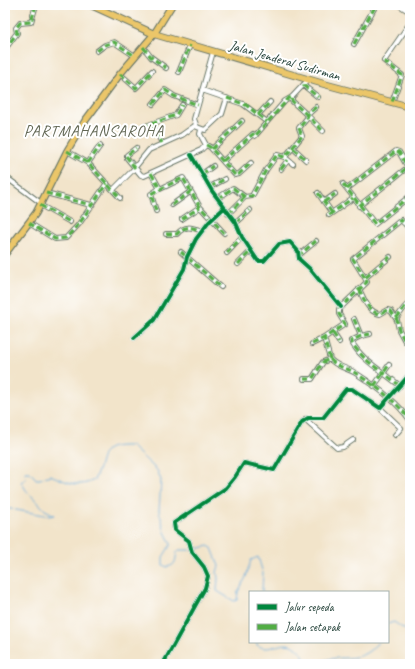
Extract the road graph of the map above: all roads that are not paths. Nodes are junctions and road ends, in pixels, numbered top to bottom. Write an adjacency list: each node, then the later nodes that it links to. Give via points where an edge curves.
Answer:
1 (36, 5): 12 (street, via 30,22 20,22 16,28 17,33)
2 (172, 5): 8 (main road)
3 (376, 5): 9 (street)
4 (399, 5): 6 (street)
5 (94, 6): 8 (highway, Jalan Jenderal Sudirman)
6 (410, 12)
7 (410, 22): 27 (street, via 384,61 402,75)
8 (154, 34): 10 (highway, Jalan Jenderal Sudirman); 11 (main road)
9 (354, 44)
10 (190, 45): 14 (highway, Jalan Jenderal Sudirman); 18 (street)
11 (143, 47): 15 (main road); 16 (street, via 149,56)
12 (5, 48)
13 (97, 51): 15 (street, via 114,42)
14 (213, 52): 20 (highway, Jalan Jenderal Sudirman); 22 (street)
15 (135, 56): 19 (main road)
16 (166, 68)
17 (152, 71): 19 (street, via 136,88)
18 (180, 72)
19 (120, 74): 48 (main road, via 85,121)
20 (308, 80): 21 (street); 27 (highway, Jalan Jenderal Sudirman)
21 (303, 85): 23 (street); 24 (street)
22 (202, 90): 25 (street); 30 (street)
23 (292, 97): 34 (street, via 292,101); 36 (street, via 285,101)
24 (318, 97)
25 (227, 98): 33 (street, via 246,105); 40 (street, via 220,117 206,130)
26 (270, 102): 33 (street)
27 (392, 102): 32 (highway, Jalan Jenderal Sudirman)
28 (153, 104): 30 (street, via 165,90)
29 (182, 105): 37 (street, via 176,115)
30 (198, 105): 38 (street, via 193,121)
31 (316, 107): 34 (street)
32 (410, 107)
33 (258, 115): 36 (street)
34 (307, 116): 41 (street); 46 (street, via 299,127 302,135)
35 (242, 121): 47 (street)
36 (267, 122): 52 (street, via 255,136 253,134)
37 (152, 124): 39 (street); 42 (street)
38 (196, 125): 40 (street); 42 (street)
39 (143, 127)
40 (202, 130): 43 (street, via 200,134)
41 (323, 131)
42 (162, 143): 57 (street, via 149,150)
43 (206, 145): 47 (street); 49 (street)
44 (100, 146): 53 (street)
45 (136, 148): 57 (street, via 126,156)
46 (293, 148): 50 (street); 51 (street)
47 (212, 149): 52 (street)
48 (67, 151): 53 (street); 71 (main road)
49 (191, 155): 60 (street); 61 (street)
50 (286, 159): 55 (street); 58 (street); 75 (street, via 277,155 252,196)
51 (306, 160)
52 (223, 161): 54 (street, via 235,175)
53 (88, 163): 64 (street)
54 (251, 164)
55 (293, 164)
56 (213, 166): 61 (street)
57 (135, 168): 60 (street, via 142,176); 69 (street)
58 (281, 169)
59 (409, 169): 68 (street, via 396,151); 83 (street)
60 (151, 173): 67 (street)
61 (202, 174): 66 (street)
62 (7, 178): 80 (street)
63 (225, 179): 66 (street)
64 (107, 183): 69 (street); 81 (street)
65 (343, 184): 68 (street)
66 (210, 187): 77 (street)
67 (159, 189): 70 (street, via 181,177); 87 (street, via 151,193)
68 (347, 189): 78 (street)
69 (113, 190): 76 (street)
70 (190, 192): 82 (street); 84 (street)
71 (46, 193): 80 (main road); 81 (street)
72 (318, 193): 79 (street)
73 (335, 194): 79 (street)
74 (410, 196): 83 (street, via 375,224)
75 (245, 197): 77 (street, via 233,188); 88 (street)
76 (120, 198)
77 (218, 198): 85 (street)
78 (354, 198): 79 (street, via 330,214); 83 (street)
79 (324, 202)
80 (41, 204): 91 (main road); 92 (street)
81 (91, 205): 91 (street, via 71,235 63,239 56,239)
82 (172, 205)
83 (359, 206)
84 (200, 207): 89 (street); 90 (street)
85 (224, 208): 88 (street); 90 (street)
86 (250, 210): 93 (street)
87 (156, 211)
88 (228, 214): 93 (street)
89 (182, 219)
90 (211, 220): 95 (street); 96 (street)
91 (29, 222): 103 (main road)
92 (70, 222)
93 (236, 223): 98 (street)
94 (410, 229): 108 (street, via 401,220 353,259)
95 (202, 231): 97 (street, via 186,227 177,234); 105 (street)
96 (224, 233)
97 (166, 234)
98 (242, 237): 100 (street); 102 (street)
99 (316, 240): 104 (street)
100 (251, 251): 104 (street, via 258,261 262,262 279,244 290,242 298,251); 107 (street)
101 (181, 252): 105 (street)
102 (227, 253)
103 (5, 254)
104 (298, 256): 112 (street)
105 (187, 257): 109 (street); 118 (street, via 183,270 155,318)
106 (390, 257): 108 (street)
107 (238, 264)
108 (365, 278): 110 (street, via 367,282)
109 (221, 287)
110 (359, 289): 112 (street); 113 (street, via 372,311 380,314 390,310)
111 (410, 303): 113 (street, via 406,304)
112 (341, 307): 115 (street, via 338,312 345,324)
113 (396, 318): 120 (street, via 405,340)
114 (354, 319): 117 (street)
115 (333, 333): 119 (street); 121 (street)
116 (370, 334): 117 (street)
117 (360, 336): 125 (street, via 351,341 355,348 369,363)
118 (134, 338)
119 (324, 338): 122 (street); 123 (street)
120 (410, 339)
121 (339, 342)
122 (312, 344)
123 (330, 359): 127 (street, via 323,362 312,379); 128 (street)
124 (389, 365): 125 (street)
125 (384, 372): 128 (street); 129 (street)
126 (410, 374): 129 (street)
127 (304, 379)
128 (374, 386): 130 (street)
129 (400, 386): 130 (street)
130 (389, 398): 131 (street); 133 (street)
131 (380, 408): 132 (street, via 348,388 323,418); 134 (street, via 401,428)
132 (305, 420): 135 (street, via 337,448 343,448); 136 (street, via 297,428 275,469 244,463 226,488 174,523 175,530 190,542 192,552 207,571 208,580)
133 (410, 420)
134 (395, 435)
135 (352, 440)
136 (163, 664)

